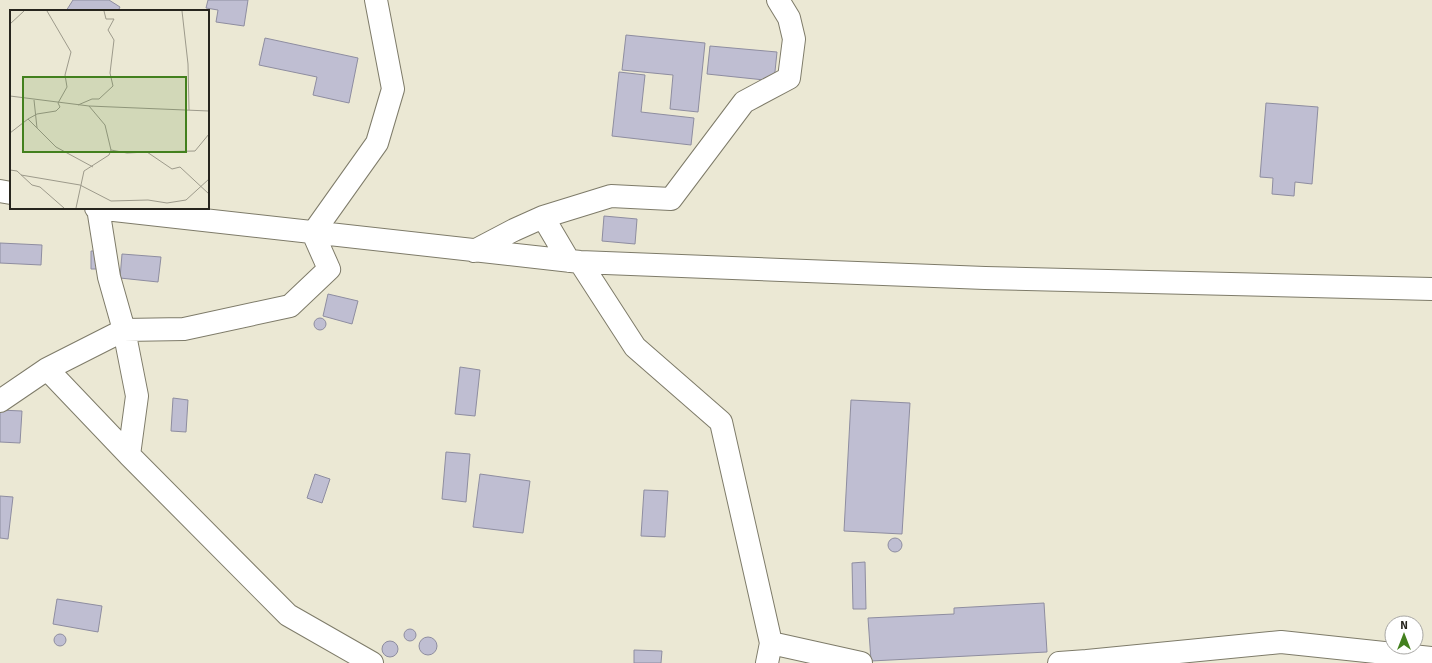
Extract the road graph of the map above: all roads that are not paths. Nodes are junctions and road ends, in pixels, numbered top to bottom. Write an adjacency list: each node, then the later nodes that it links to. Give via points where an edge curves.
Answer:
1 (376, 0): 8 (street, via 393,88 377,143)
2 (778, 0): 7 (street, via 788,18 794,39 789,78 744,102 671,199 611,196)
3 (0, 192): 4 (street)
4 (10, 193)
5 (97, 209): 12 (street, via 109,277)
6 (106, 209): 8 (street)
7 (543, 217): 9 (street); 10 (street)
8 (313, 233): 9 (street); 12 (street, via 329,269 290,306 184,329)
9 (474, 251): 10 (street)
10 (574, 261): 11 (street, via 985,278); 16 (street, via 635,347 721,422)
11 (1432, 289)
12 (124, 330): 13 (street); 15 (street, via 137,396)
13 (47, 369): 14 (street); 15 (street)
14 (0, 401)
15 (129, 455): 19 (street, via 288,615)
16 (769, 653): 20 (street)
17 (1432, 658): 18 (street, via 1281,642)
18 (1089, 662): 21 (street)
19 (372, 663)
20 (861, 663)
21 (1059, 663)

